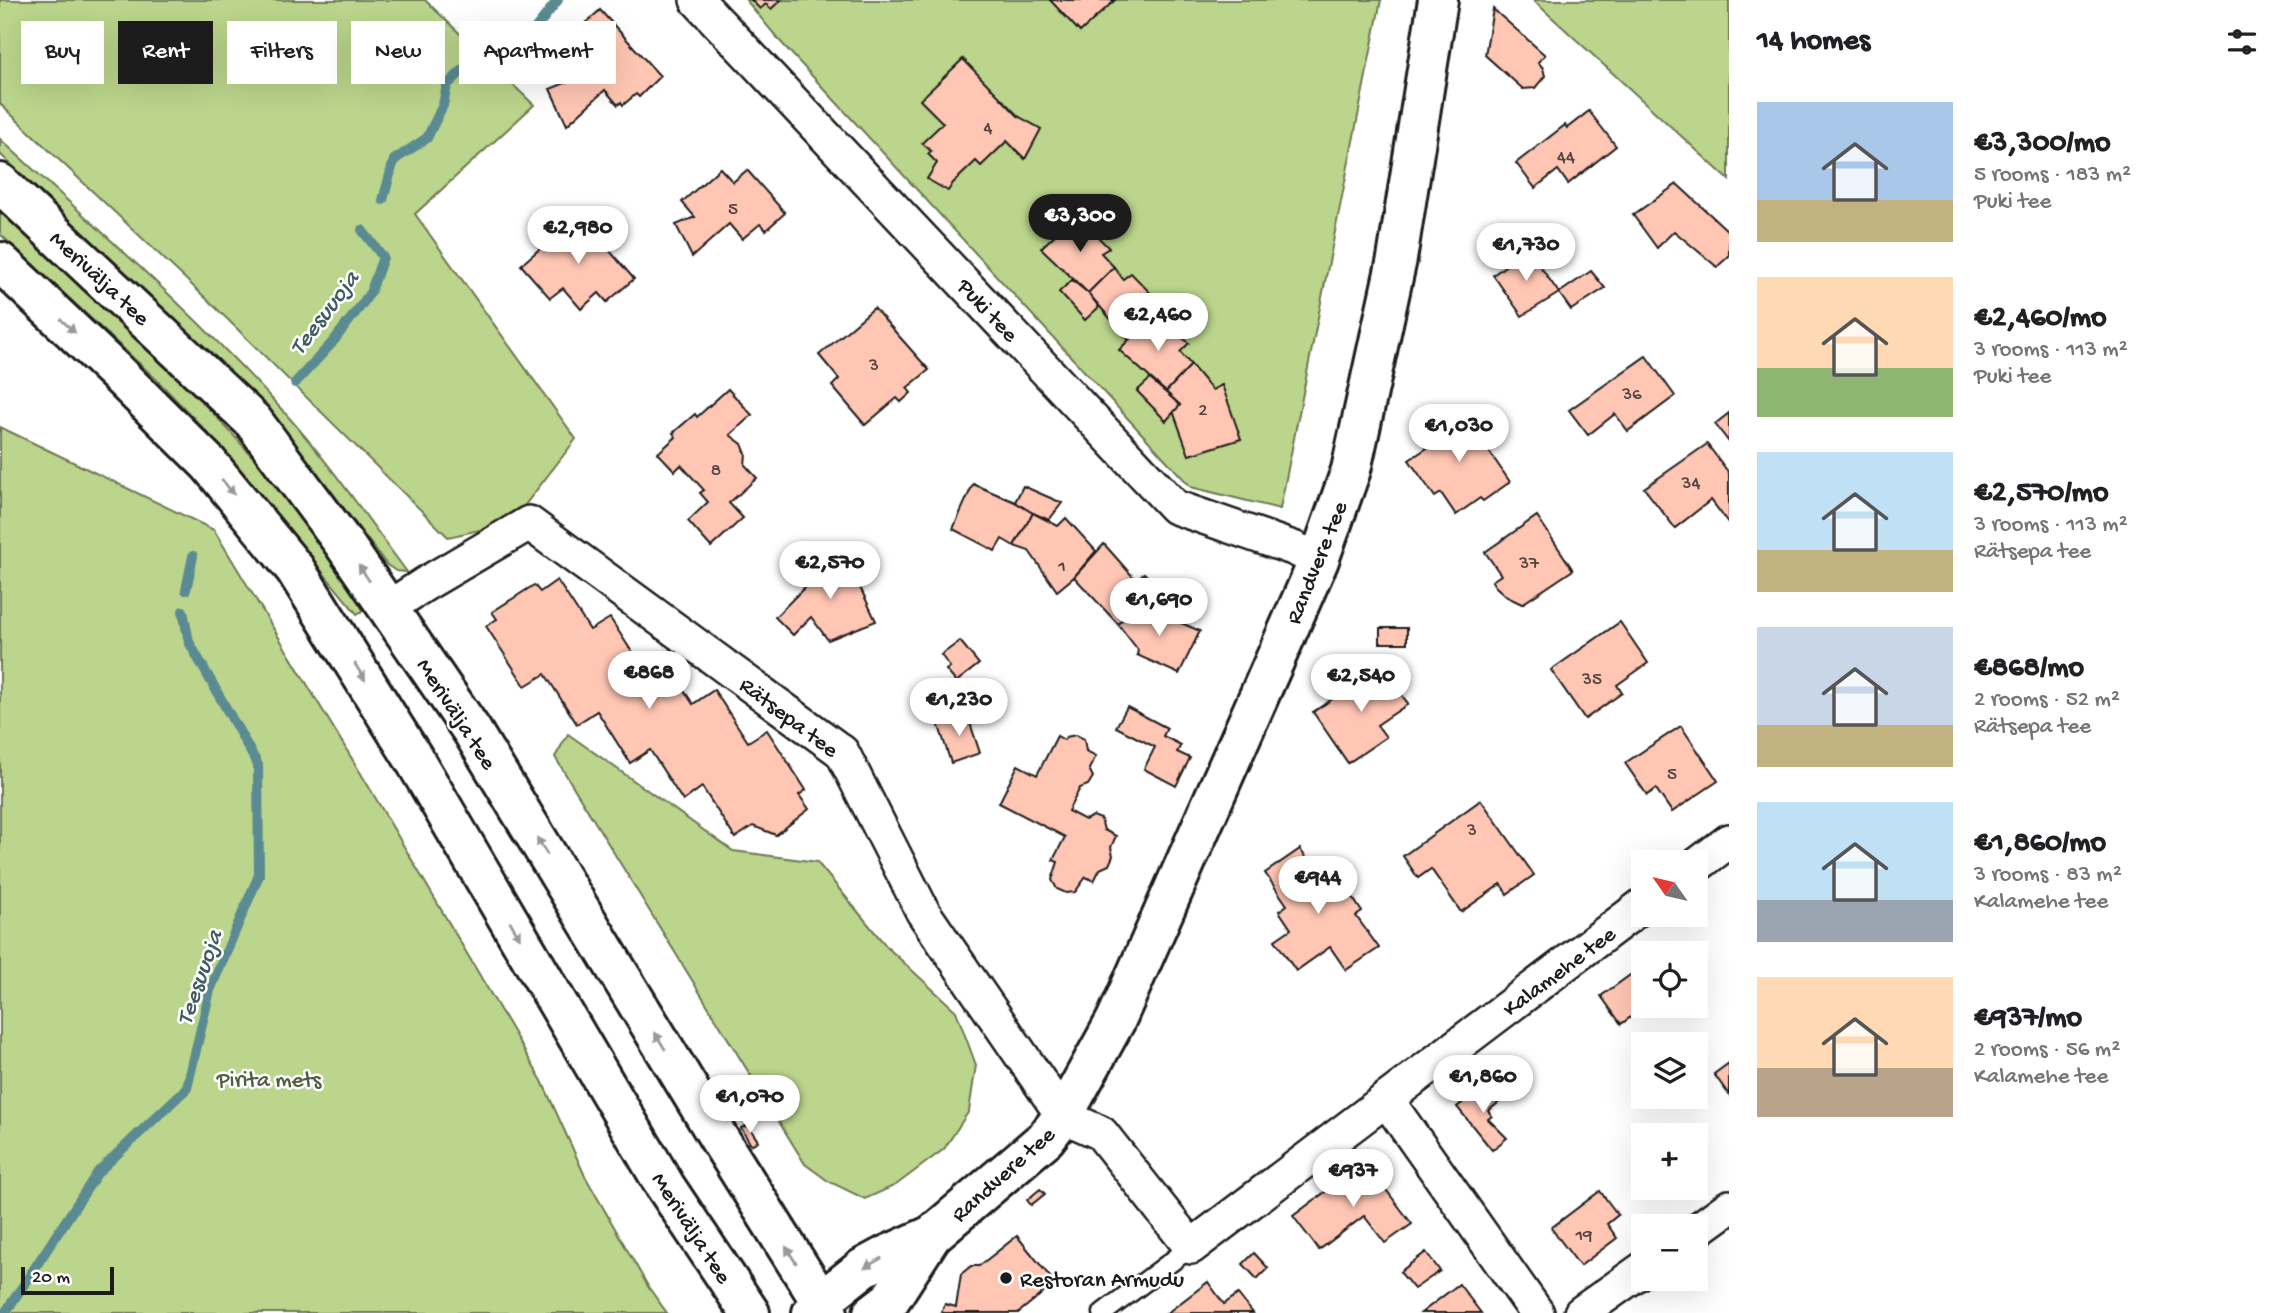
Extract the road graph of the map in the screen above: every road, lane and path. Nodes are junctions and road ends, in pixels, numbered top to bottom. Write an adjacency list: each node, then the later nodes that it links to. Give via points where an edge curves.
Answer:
1 (696, 0): 5 (street, Puki tee, via 1175,507)
2 (1438, 0): 5 (main road, Randvere tee, via 1397,259 1351,470)
3 (0, 183): 6 (main road, Merivälja tee, one-way to 3, via 253,421)
4 (9, 275): 18 (main road, Merivälja tee, one-way to 18, via 209,464 295,569 417,764 665,1186)
5 (1319, 560): 11 (main road, Randvere tee, via 1116,1020)
6 (388, 608): 11 (street, Rätsepa tee, via 529,523 842,752 923,912); 17 (main road, Merivälja tee, one-way to 6, via 472,731)
7 (1729, 841): 8 (street)
8 (1708, 857)
9 (1631, 914): 10 (street, Kalamehe tee)
10 (1386, 1099): 15 (street, Kalamehe tee); 21 (street)
11 (1063, 1116): 14 (main road, Randvere tee, via 1046,1138); 15 (street, via 1101,1133)
12 (1729, 1207): 13 (street)
13 (1708, 1222)
14 (932, 1235): 17 (main road, Randvere tee, one-way to 17, via 863,1268); 19 (main road, Randvere tee, via 890,1300)
15 (1191, 1247): 20 (lane, Kalamehe tee)
16 (1631, 1278): 22 (street)
17 (820, 1309)
18 (750, 1313)
19 (873, 1313)
20 (1103, 1313)
21 (1537, 1313)
22 (1581, 1313)

